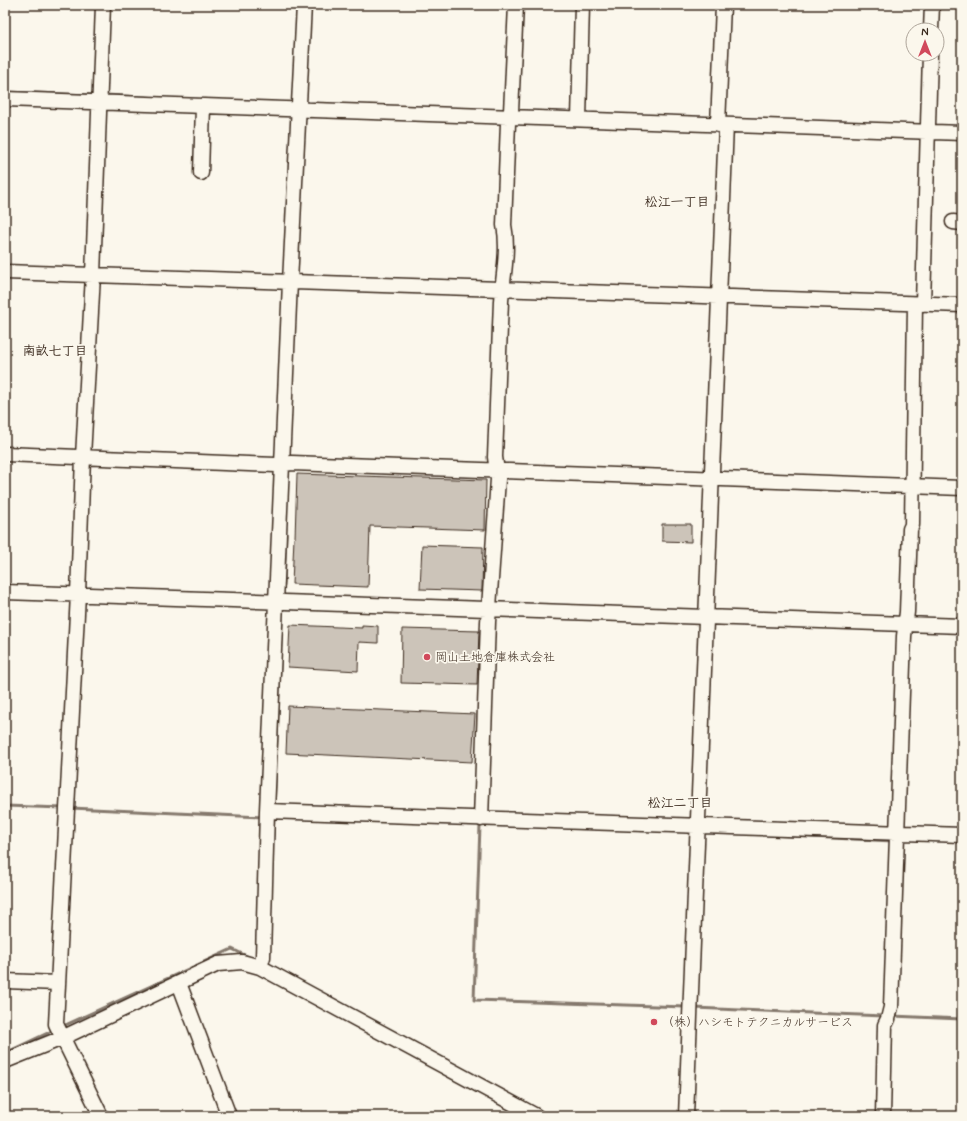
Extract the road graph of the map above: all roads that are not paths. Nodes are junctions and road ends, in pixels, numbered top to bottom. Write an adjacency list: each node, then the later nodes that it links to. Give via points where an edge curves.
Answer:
1 (103, 5): 10 (street)
2 (304, 5): 12 (street)
3 (516, 5): 13 (street)
4 (582, 5): 14 (street)
5 (723, 5): 15 (street)
6 (932, 5): 7 (street)
7 (931, 22)
8 (930, 62): 16 (street)
9 (5, 99): 10 (street)
10 (100, 103): 11 (street); 20 (street)
11 (203, 106): 12 (street); 18 (street)
12 (299, 109): 13 (street); 21 (street)
13 (510, 116): 14 (street); 22 (street)
14 (579, 119): 15 (street)
15 (722, 125): 16 (street); 23 (street)
16 (928, 132): 17 (street); 24 (street)
17 (962, 133)
18 (201, 173)
19 (5, 272): 20 (street)
20 (93, 275): 21 (street); 26 (street)
21 (290, 282): 22 (street); 28 (street)
22 (502, 289): 23 (street); 29 (street)
23 (719, 296): 24 (street); 30 (street)
24 (919, 304): 25 (street); 31 (street)
25 (962, 305)
26 (83, 453): 27 (street); 28 (street, via 276,465); 34 (street)
27 (5, 454)
28 (285, 461): 29 (street); 35 (street)
29 (496, 466): 30 (street); 36 (street, via 498,479)
30 (709, 476): 31 (street); 37 (street)
31 (914, 482): 32 (street); 38 (street)
32 (962, 488)
33 (5, 592): 34 (street)
34 (78, 594): 35 (street); 47 (street)
35 (276, 602): 36 (street); 40 (street)
36 (489, 610): 37 (street); 41 (street)
37 (706, 617): 38 (street); 42 (street)
38 (906, 625): 39 (street); 43 (street)
39 (962, 626)
40 (270, 814): 41 (street); 45 (street)
41 (481, 819): 42 (street)
42 (694, 828): 43 (street); 54 (street)
43 (897, 832): 44 (street); 55 (street)
44 (962, 835)
45 (261, 963): 48 (street, via 218,964); 53 (street)
46 (5, 981): 47 (street)
47 (58, 983): 49 (street)
48 (179, 983): 49 (street); 52 (street)
49 (59, 1031): 50 (street); 51 (street)
50 (5, 1061)
51 (101, 1116)
52 (229, 1116)
53 (536, 1116)
54 (686, 1116)
55 (883, 1116)

